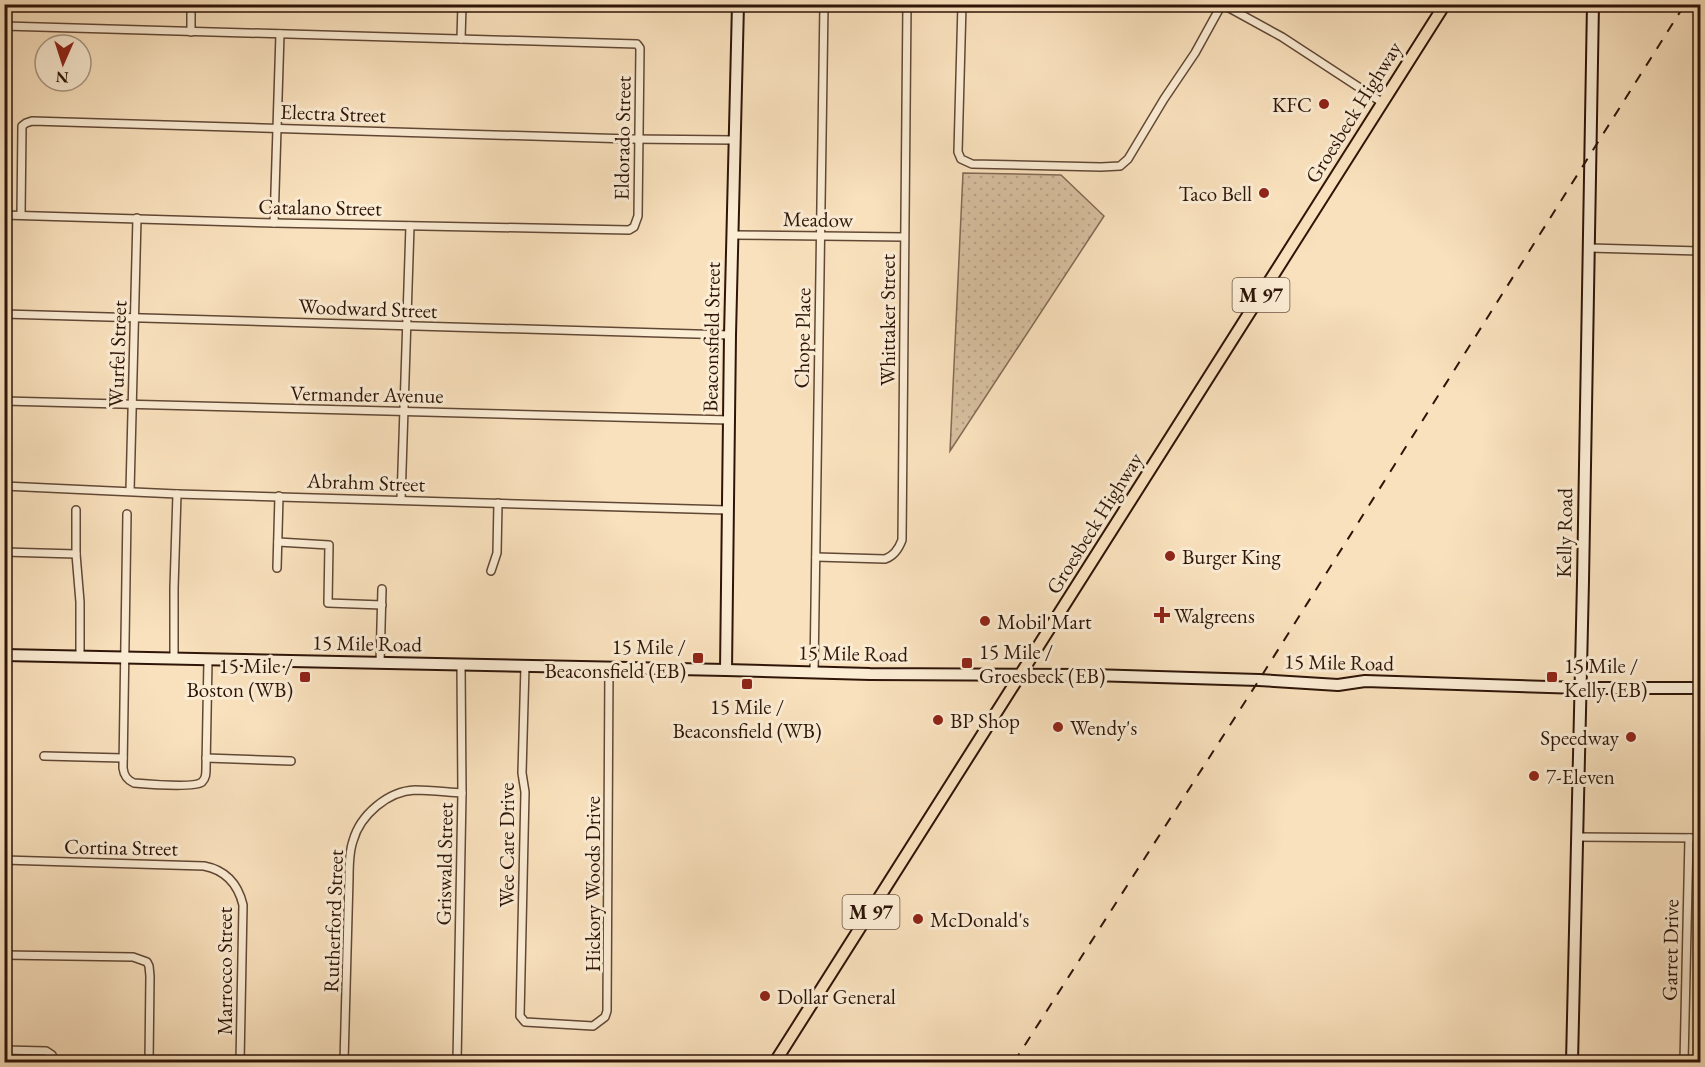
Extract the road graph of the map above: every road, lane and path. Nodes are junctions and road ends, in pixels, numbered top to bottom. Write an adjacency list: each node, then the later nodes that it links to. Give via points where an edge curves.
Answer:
1 (191, 4): 11 (street)
2 (462, 4): 13 (street)
3 (738, 4): 17 (street, Beaconsfield Street)
4 (824, 4): 25 (street, Chope Place)
5 (907, 4): 26 (street, Whittaker Street)
6 (962, 4): 7 (street, via 958,152 961,159 972,164 1101,167 1120,166 1128,159)
7 (1222, 4): 14 (street)
8 (1445, 4): 14 (main road, Groesbeck Highway / M 97)
9 (1593, 4): 27 (street, Kelly Road)
10 (4, 26): 11 (street)
11 (191, 32): 12 (street)
12 (280, 34): 13 (street); 15 (street)
13 (461, 39): 16 (street, Eldorado Street, via 637,44)
14 (1383, 103): 65 (main road, Groesbeck Highway / M 97)
15 (277, 128): 16 (street, Electra Street); 19 (street, Electra Street, via 26,123 22,126); 21 (street)
16 (639, 139): 17 (street, Electra Street); 23 (street, Eldorado Street, via 638,216)
17 (734, 140): 24 (street, Beaconsfield Street)
18 (4, 215): 19 (street, Catalano Street)
19 (21, 215): 20 (street, Catalano Street)
20 (137, 218): 21 (street, Catalano Street); 30 (street, Wurfel Street)
21 (274, 223): 22 (street, Catalano Street)
22 (410, 226): 23 (street, Catalano Street, via 624,230); 31 (street)
23 (634, 227)
24 (733, 235): 25 (street, Meadow); 32 (street, Beaconsfield Street)
25 (820, 236): 26 (street, Meadow); 49 (street, Chope Place)
26 (904, 237): 49 (street, Whittaker Street, via 902,540 893,555 885,559)
27 (1589, 248): 28 (street); 66 (street, Kelly Road)
28 (1701, 251)
29 (4, 314): 30 (street, Woodward Street)
30 (134, 319): 31 (street, Woodward Street); 34 (street, Wurfel Street)
31 (406, 326): 32 (street, Woodward Street); 35 (street)
32 (730, 335): 36 (street, Beaconsfield Street)
33 (4, 401): 34 (street, Vermander Avenue)
34 (132, 405): 35 (street, Vermander Avenue); 38 (street, Wurfel Street)
35 (403, 412): 36 (street, Vermander Avenue); 41 (street)
36 (729, 420): 44 (street, Beaconsfield Street)
37 (4, 486): 38 (street, Abrahm Street)
38 (130, 491): 39 (street, Abrahm Street)
39 (177, 494): 40 (street, Abrahm Street); 57 (street)
40 (279, 496): 41 (street, Abrahm Street); 46 (street)
41 (401, 500): 42 (street, Abrahm Street)
42 (498, 503): 44 (street, Abrahm Street); 51 (street, via 497,553)
43 (76, 510): 48 (street)
44 (727, 510): 63 (street, Beaconsfield Street)
45 (127, 514): 56 (street)
46 (278, 542): 50 (street); 53 (street, via 329,545 328,603)
47 (4, 552): 48 (street)
48 (76, 554): 55 (street)
49 (816, 557): 64 (street, Chope Place)
50 (277, 568)
51 (491, 571)
52 (382, 589): 53 (street)
53 (381, 605): 59 (street)
54 (4, 655): 55 (street, 15 Mile Road)
55 (80, 657): 56 (street, 15 Mile Road)
56 (124, 657): 57 (street, 15 Mile Road); 69 (street)
57 (174, 659): 58 (street, 15 Mile Road)
58 (208, 660): 59 (street, 15 Mile Road); 70 (street)
59 (380, 663): 60 (street, 15 Mile Road)
60 (461, 665): 61 (street, 15 Mile Road); 72 (street, Griswald Street)
61 (525, 666): 62 (street, 15 Mile Road); 79 (street, Wee Care Drive, via 520,1016)
62 (609, 668): 63 (street, 15 Mile Road); 79 (street, Hickory Woods Drive, via 607,1011 592,1026)
63 (726, 670): 64 (street, 15 Mile Road)
64 (814, 672): 65 (street, 15 Mile Road)
65 (1022, 674): 66 (street, 15 Mile Road, via 1338,685 1365,681); 86 (main road, Groesbeck Highway / M 97)
66 (1581, 688): 67 (street, 15 Mile Road); 73 (street, Kelly Road)
67 (1701, 688)
68 (44, 756): 69 (street)
69 (123, 758): 70 (street, via 124,775 134,783 194,785 204,781)
70 (206, 758): 71 (street)
71 (291, 761)
72 (462, 793): 84 (street, Rutherford Street, via 401,792 380,803 356,831 350,852); 85 (street, Griswald Street)
73 (1577, 837): 74 (street); 87 (street, Kelly Road)
74 (1689, 838): 75 (street); 88 (street, Garret Drive)
75 (1701, 838)
76 (4, 860): 77 (street, Cortina Street, via 204,866)
77 (232, 882): 83 (street, Marrocco Street, via 241,897 243,915)
78 (4, 955): 82 (street, via 133,957 147,962)
79 (525, 1022)
80 (4, 1050): 81 (street, via 46,1051)
81 (55, 1062)
82 (149, 1062)
83 (240, 1062)
84 (344, 1062)
85 (457, 1062)
86 (775, 1062)
87 (1572, 1062)
88 (1684, 1062)

